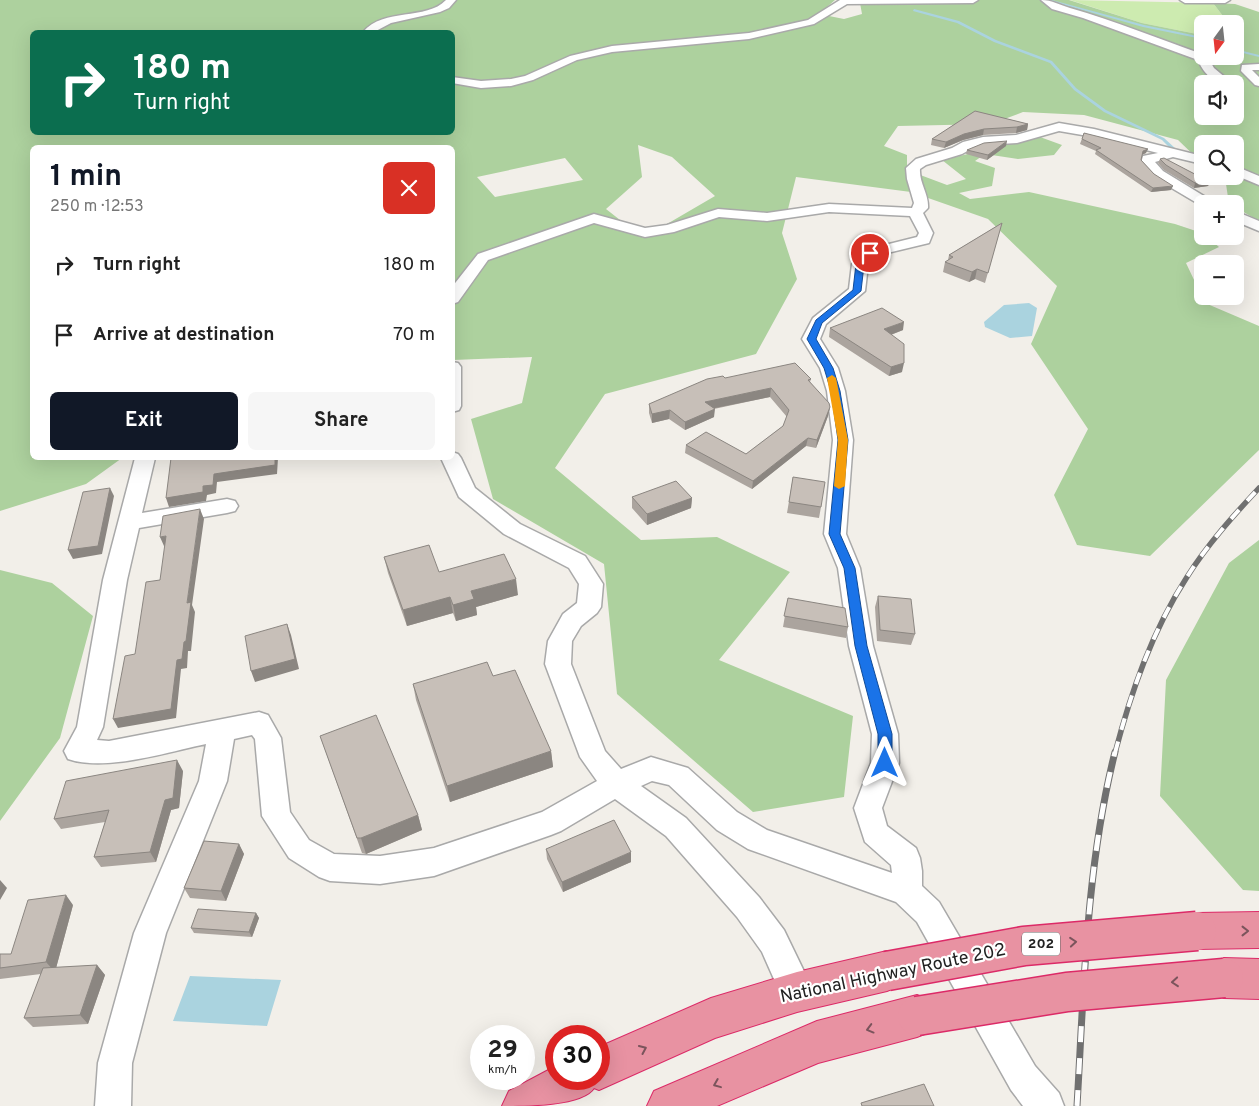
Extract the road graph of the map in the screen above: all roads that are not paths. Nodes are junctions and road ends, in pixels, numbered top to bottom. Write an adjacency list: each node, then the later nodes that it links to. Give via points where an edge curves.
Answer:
1 (451, 0): 6 (street, via 437,10 384,21)
2 (973, 0): 9 (street, via 847,1 812,22 749,36 612,49 567,60 529,78 507,82 474,84)
3 (1046, 0): 8 (street, via 1055,7 1203,58 1205,67)
4 (1185, 0): 5 (street)
5 (1225, 0)
6 (370, 30)
7 (1259, 67): 10 (street, via 1246,67 1246,71)
8 (1214, 75)
9 (455, 81)
10 (1259, 83)
11 (1174, 153): 12 (street); 15 (street, via 1148,159 1148,163 1158,174); 16 (street, via 1059,127 1017,139 983,141 921,162 913,168 912,177 922,201 921,208)
12 (1194, 158)
13 (1244, 174): 14 (street)
14 (1259, 181)
15 (1194, 195)
16 (915, 212): 19 (street, via 830,208 767,216 718,213 670,229 645,233 594,218 483,257); 26 (street, via 926,233 924,240 870,253 860,264 857,291 819,322 811,339 829,368 836,391 843,440 835,534 850,568 861,646 885,734 885,763 868,808 875,833 904,858)
17 (1244, 219): 18 (street)
18 (1259, 226)
19 (455, 295)
20 (144, 460): 23 (street)
21 (452, 460): 25 (street, via 466,492 512,529 577,562 591,584 589,607 572,620 560,641 558,664 594,757)
22 (228, 506): 23 (street)
23 (128, 523): 24 (street, via 90,727 78,751 109,752)
24 (222, 732): 25 (street, via 260,723 268,738 276,816 299,849 330,867 380,870 434,862 551,822); 32 (street, via 213,781 150,933 115,1062)
25 (616, 784): 26 (street, via 651,769 678,776 727,821 758,840); 29 (street, via 676,827 748,907 773,941)
26 (906, 892): 35 (street, via 928,912 1023,1078)
27 (1259, 930): 29 (highway, National Highway Route 202 / 202, one-way to 27, bridge, via 887,971 1024,946 1197,931)
28 (1242, 978): 34 (highway, one-way to 34, bridge, via 1067,992 917,1016 817,1042)
29 (796, 992): 30 (highway, National Highway Route 202 / 202, one-way to 29, via 711,1019)
30 (610, 1063)
31 (555, 1090): 33 (highway)
32 (113, 1106)
33 (524, 1106)
34 (669, 1106)
35 (1046, 1106)

